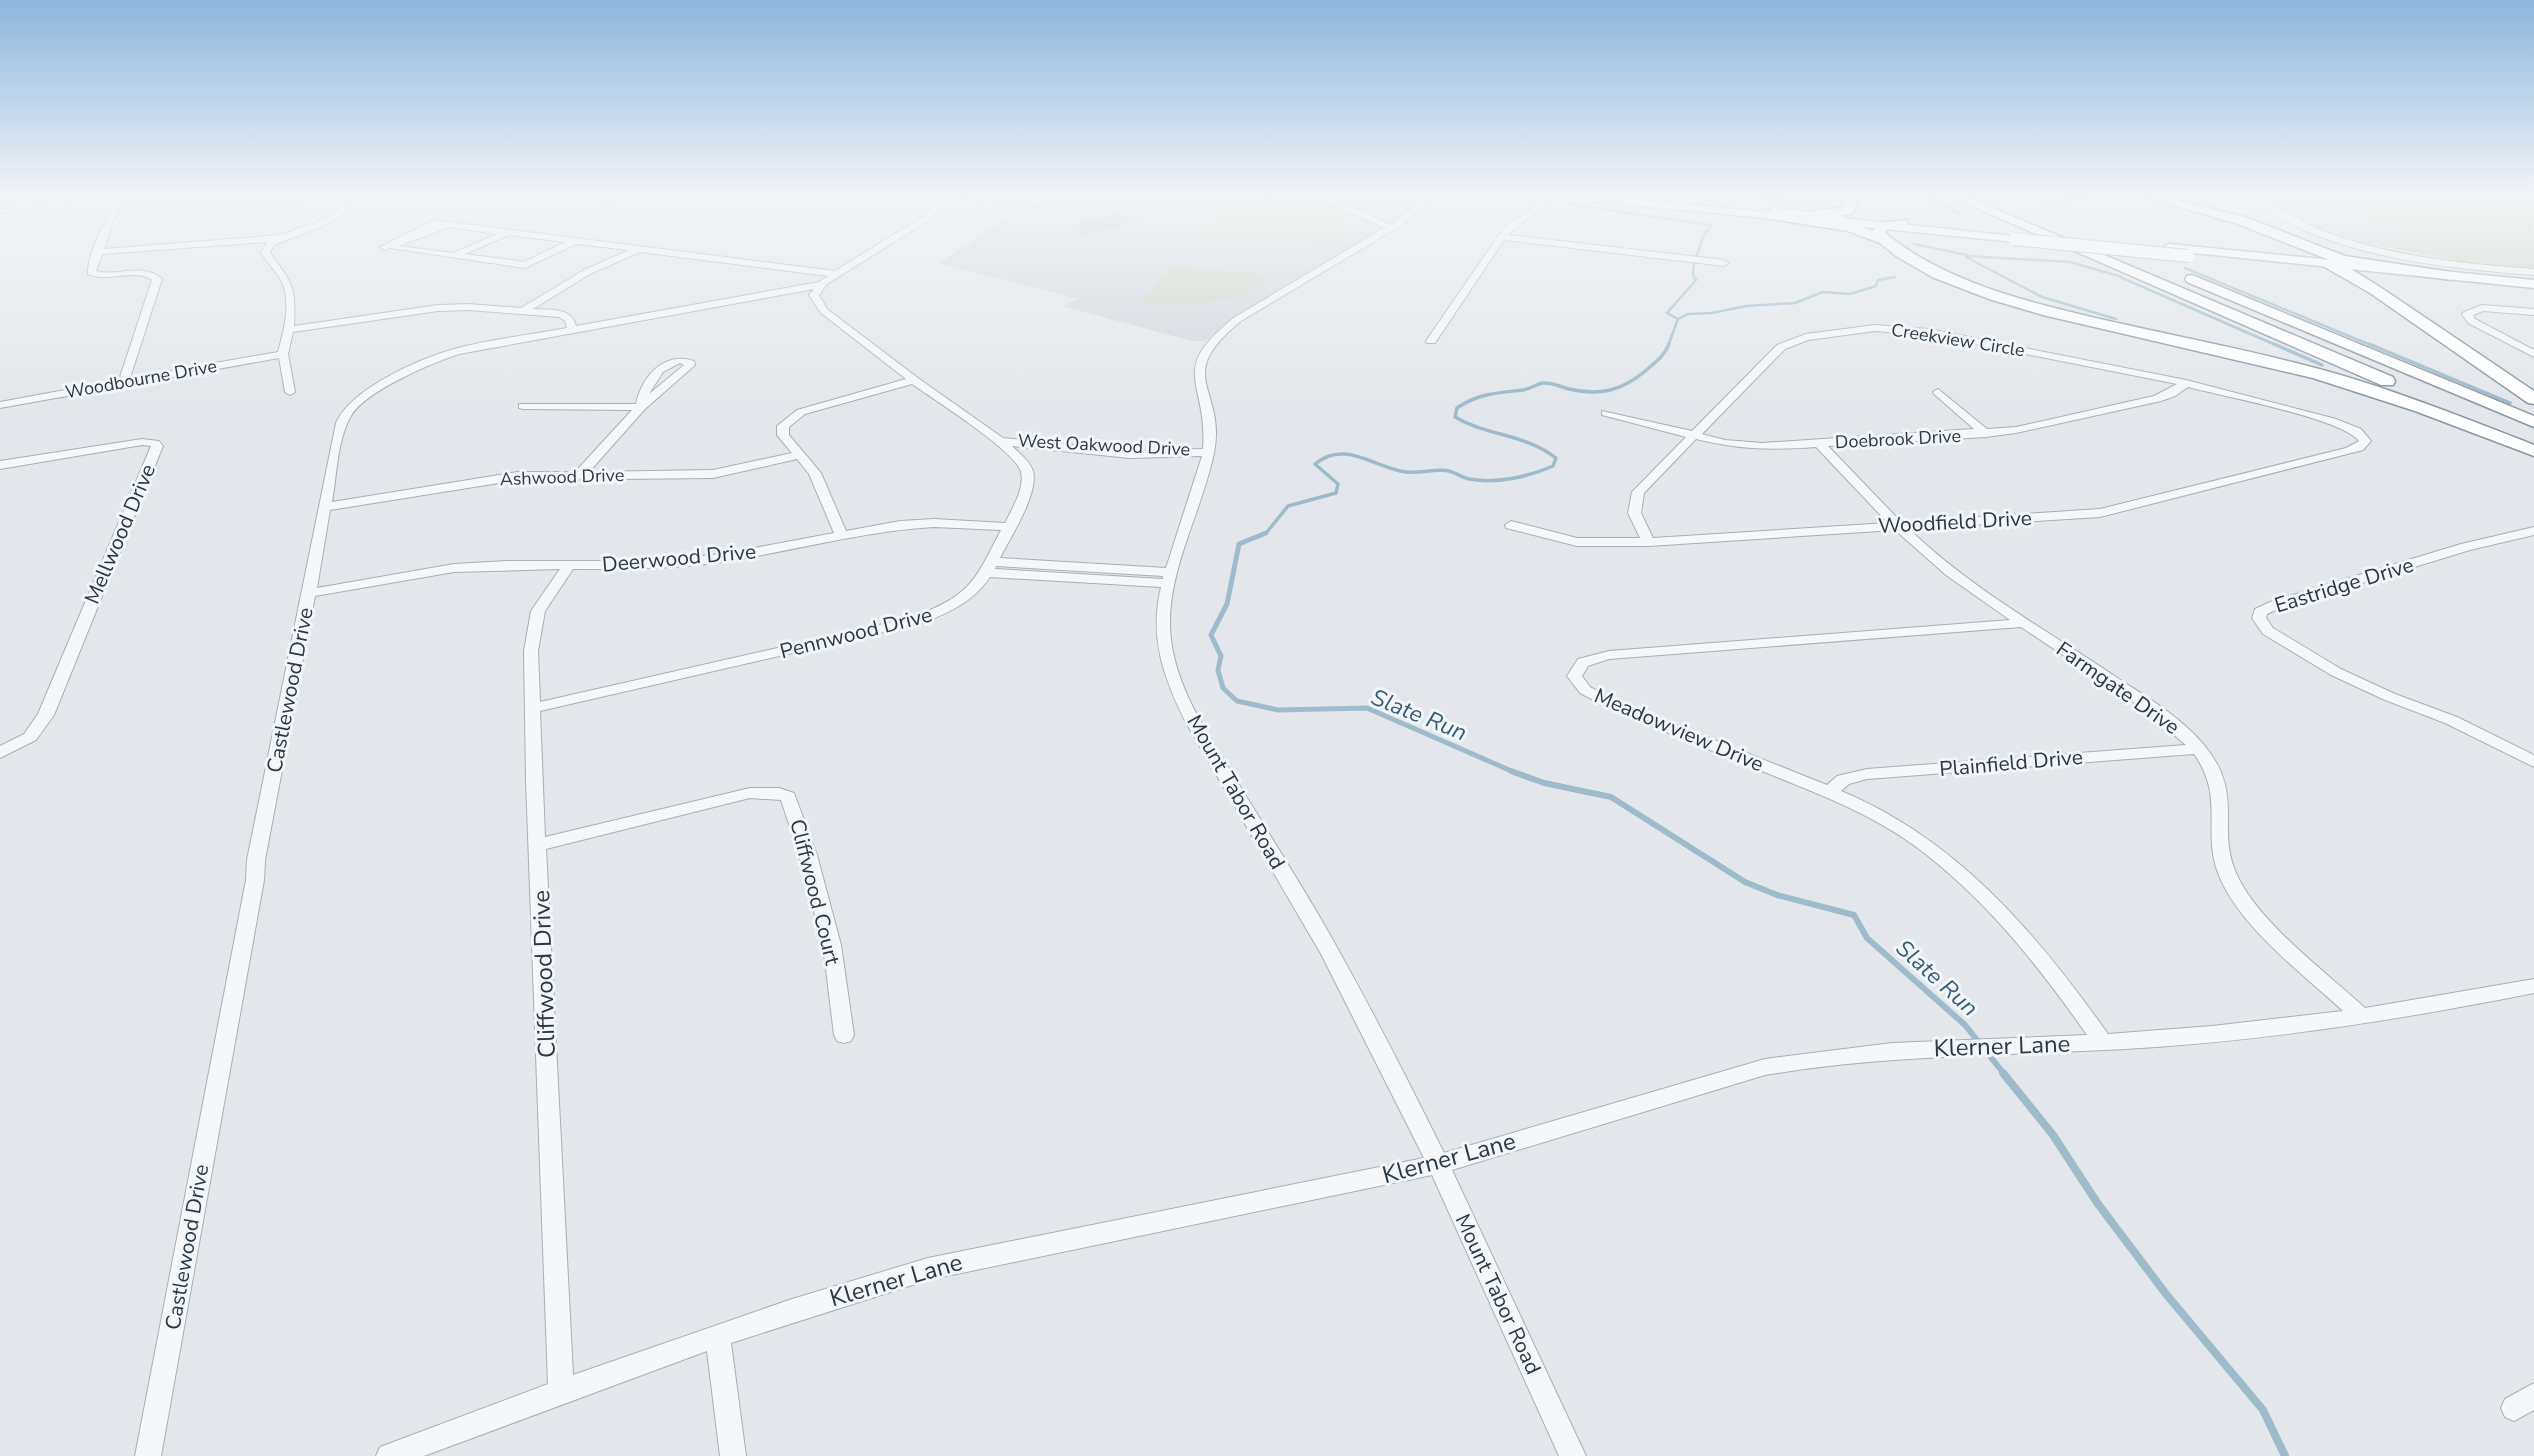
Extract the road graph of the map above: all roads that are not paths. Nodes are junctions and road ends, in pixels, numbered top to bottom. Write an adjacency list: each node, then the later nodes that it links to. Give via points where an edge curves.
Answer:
1 (94, 265): 30 (street, via 92,274 144,273 157,279)
2 (274, 265): 25 (street, via 291,294)
3 (603, 265): 22 (street)
4 (765, 265): 15 (street)
5 (851, 265): 15 (street)
6 (1328, 265): 47 (street, Mount Tabor Road, via 1247,313 1208,344 1197,370 1210,423)
7 (1483, 265): 26 (street)
8 (1925, 265): 46 (highway, via 1994,296 2043,310 2318,374 2421,407)
9 (2116, 265): 44 (highway)
10 (2157, 265): 39 (highway)
11 (2328, 265): 17 (main road); 20 (highway)
12 (2371, 265): 16 (highway)
13 (2475, 265): 14 (street)
14 (2534, 272)
15 (836, 274): 19 (street)
16 (2451, 276): 18 (main road)
17 (2402, 278): 20 (highway, via 2377,280); 21 (main road)
18 (2534, 284)
19 (820, 285): 24 (street, Castlewood Drive); 29 (street, Pennwood Drive, via 814,295 820,307)
20 (2375, 289): 34 (highway)
21 (2534, 291)
22 (525, 310): 24 (street, via 561,314 570,320); 25 (street, via 438,308)
23 (2534, 312): 28 (street, via 2482,308 2466,314)
24 (572, 329): 51 (street, Castlewood Drive, via 443,355 360,400 341,425)
25 (289, 330): 27 (street)
26 (1431, 341)
27 (283, 354): 30 (street, Woodbourne Drive); 32 (street)
28 (2534, 354)
29 (914, 380): 43 (street, Pennwood Drive); 48 (street, via 793,416 781,430)
30 (124, 381): 35 (street, Woodbourne Drive)
31 (2186, 383): 40 (street, Creekview Circle); 41 (street, Doebrook Drive, via 2157,399); 42 (street, Creekview Circle, via 1929,332 1852,330 1806,337 1781,347)
32 (290, 392)
33 (1938, 392): 41 (street)
34 (2534, 399)
35 (0, 405)
36 (523, 406): 37 (street)
37 (641, 407): 37 (street, via 644,390 664,364 675,360 690,363); 50 (street)
38 (1606, 413): 42 (street, Doebrook Drive)
39 (2534, 422)
40 (2346, 426): 53 (street, Woodfield Drive, via 2362,436 2364,445 2128,509)
41 (1986, 434): 45 (street, Doebrook Drive)
42 (1694, 435): 45 (street, Doebrook Drive, via 1749,446); 57 (street, Creekview Circle, via 1639,492 1633,505)
43 (1000, 441): 47 (street, West Oakwood Drive, via 1070,450); 54 (street, Pennwood Drive, via 1028,474 1025,496)
44 (2534, 443)
45 (1820, 444): 53 (street, Farmgate Drive)
46 (2534, 451)
47 (1209, 452): 60 (street, Mount Tabor Road)
48 (800, 454): 50 (street, Ashwood Drive, via 700,475); 56 (street, via 815,472)
49 (0, 465): 65 (street, Mellwood Drive, via 142,442 157,446 46,715 30,737)
50 (580, 474): 51 (street, Ashwood Drive, via 490,480)
51 (324, 507): 61 (street, Castlewood Drive)
52 (1511, 525): 57 (street, Woodfield Drive, via 1577,542)
53 (1896, 525): 57 (street, Woodfield Drive); 62 (street, Farmgate Drive, via 1934,561)
54 (1008, 527): 56 (street, Deerwood Drive, via 934,523); 59 (street, Pennwood Drive)
55 (2534, 531): 66 (street, Eastridge Drive, via 2275,605 2260,612 2259,618 2268,631 2336,672 2451,720)
56 (841, 535): 58 (street, Deerwood Drive, via 708,559)
57 (1649, 542)
58 (569, 565): 61 (street, Deerwood Drive, via 454,568); 63 (street, Cliffwood Drive, via 542,602 533,630)
59 (988, 568): 60 (street); 63 (street, Pennwood Drive, via 968,595 918,620)
60 (1171, 577): 73 (street, Mount Tabor Road, via 1164,647 1179,692 1348,985)
61 (309, 593): 76 (street, Castlewood Drive)
62 (2024, 623): 64 (street, Farmgate Drive, via 2162,714); 67 (street, Meadowview Drive, via 1609,655 1576,667 1578,682 1597,697)
63 (533, 708): 68 (street, Cliffwood Drive)
64 (2199, 749): 67 (street, Plainfield Drive, via 1867,774 1843,780); 70 (street, Farmgate Drive, via 2218,778 2221,842 2234,887 2258,917)
65 (0, 753)
66 (2534, 762)
67 (1829, 792): 72 (street, Meadowview Drive, via 1887,820 1939,856 2034,948)
68 (538, 845): 71 (street, Cliffwood Court, via 736,796 765,792 789,797 832,945); 75 (street, Cliffwood Drive)
69 (2534, 986): 70 (street, Klerner Lane)
70 (2360, 1015): 72 (street, Klerner Lane, via 2224,1035)
71 (844, 1035)
72 (2103, 1042): 73 (street, Klerner Lane, via 1812,1058 1765,1067)
73 (1438, 1164): 74 (street, Klerner Lane, via 940,1266); 79 (street, Mount Tabor Road)
74 (718, 1336): 75 (street, Klerner Lane); 78 (street)
75 (561, 1392): 77 (street, Klerner Lane)
76 (148, 1456)
77 (390, 1456)
78 (733, 1456)
79 (1573, 1456)

